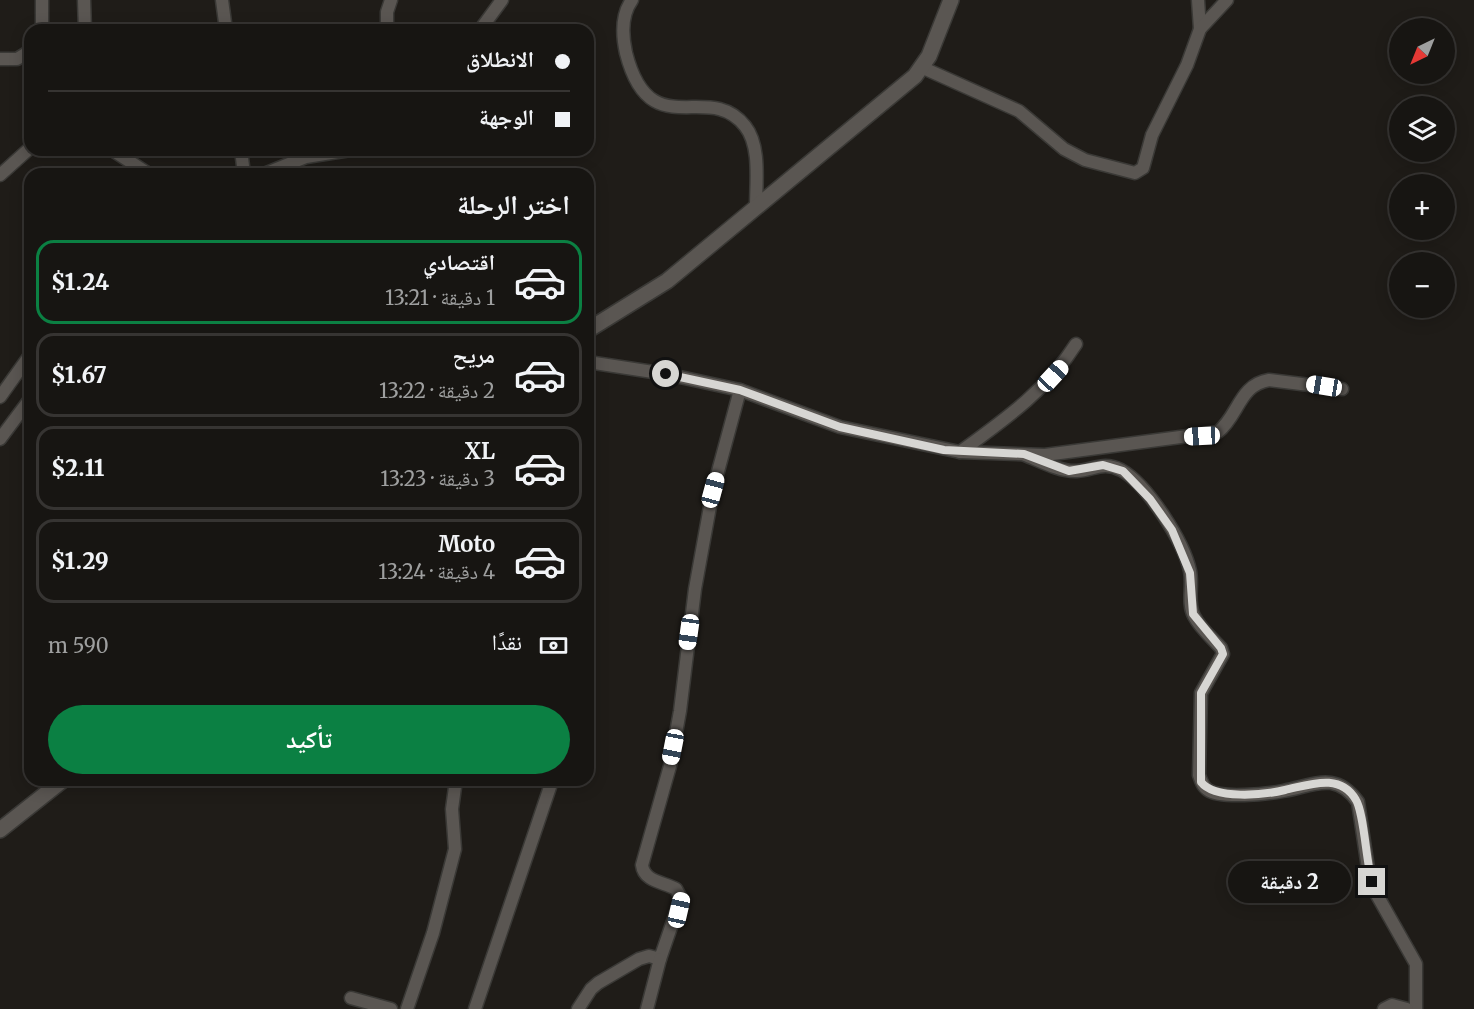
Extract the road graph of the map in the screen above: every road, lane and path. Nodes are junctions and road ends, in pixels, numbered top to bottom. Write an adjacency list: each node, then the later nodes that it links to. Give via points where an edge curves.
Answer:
1 (42, 0): 10 (street)
2 (84, 0): 11 (street)
3 (222, 0): 12 (street)
4 (391, 0): 13 (street)
5 (502, 0): 14 (street)
6 (632, 0): 27 (street, via 626,9 624,46 641,88 662,107 723,109 736,116 753,141)
7 (951, 0): 18 (street)
8 (1198, 0): 15 (street)
9 (1227, 0): 15 (street)
10 (42, 24)
11 (85, 24)
12 (225, 24)
13 (387, 24)
14 (484, 24)
15 (1200, 29): 18 (street, via 1187,65 1152,135 1143,168 1135,173 1085,160 1064,149 1019,111)
16 (24, 54): 17 (street)
17 (0, 59)
18 (921, 67): 27 (street)
19 (24, 153): 26 (street)
20 (121, 156): 22 (street)
21 (312, 156): 25 (street)
22 (126, 159): 23 (street); 24 (street)
23 (128, 168)
24 (140, 168)
25 (279, 168)
26 (0, 175)
27 (756, 207): 28 (street, via 667,281)
28 (594, 326)
29 (1076, 344): 37 (street, via 1062,367 1013,414)
30 (24, 363): 34 (street)
31 (594, 363): 33 (street)
32 (1342, 389): 38 (street, via 1258,382 1243,394 1229,423 1218,432 1108,448)
33 (740, 390): 37 (street, via 840,427); 43 (street, via 713,490 670,766 642,865 650,878 676,889 681,898)
34 (0, 397)
35 (24, 407): 36 (street)
36 (0, 439)
37 (960, 452): 38 (street)
38 (1024, 454): 52 (street, via 1069,471 1095,465 1113,466 1134,480 1161,515 1187,562 1193,614 1223,654 1201,693 1201,782 1210,792 1230,795 1283,791 1314,782 1331,782 1352,794 1360,812 1368,868 1377,895 1416,964)
39 (55, 786): 42 (street)
40 (455, 786): 46 (street, via 452,809 455,849 434,933)
41 (550, 786): 47 (street)
42 (0, 830)
43 (660, 959): 48 (street, via 644,957 598,983); 49 (street)
44 (351, 998): 45 (street)
45 (391, 1009)
46 (407, 1009)
47 (475, 1009)
48 (578, 1009)
49 (647, 1009)
50 (1384, 1009): 51 (street, via 1392,1005)
51 (1407, 1009)
52 (1416, 1009)

